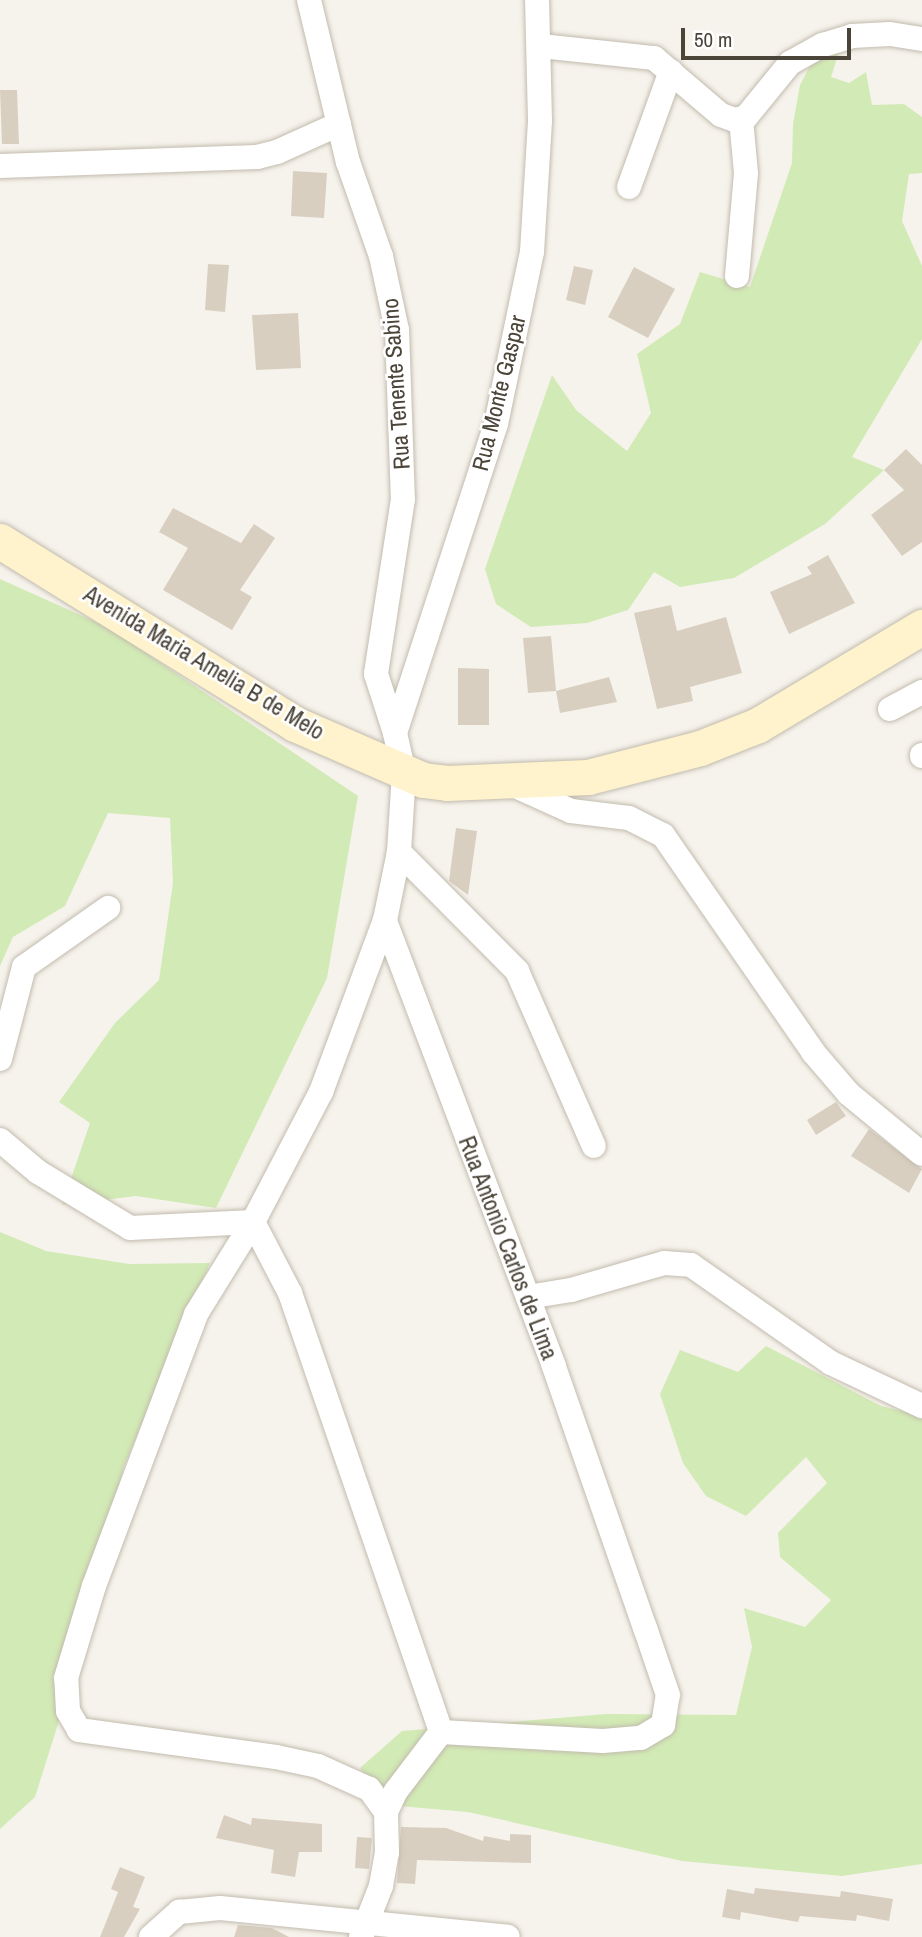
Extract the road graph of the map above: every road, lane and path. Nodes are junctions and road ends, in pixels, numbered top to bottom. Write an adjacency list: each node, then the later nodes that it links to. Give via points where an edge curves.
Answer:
1 (309, 0): 7 (street, Rua Tenente Sabino)
2 (537, 0): 4 (street, Rua Monte Gaspar)
3 (922, 39): 6 (street, via 877,35 823,45 790,63)
4 (541, 46): 5 (street, via 642,55); 15 (street, Rua Monte Gaspar, via 538,195 509,370 496,424)
5 (671, 71): 6 (street, via 721,115); 9 (street)
6 (741, 119): 10 (street, via 746,173)
7 (339, 124): 8 (street, via 257,157); 15 (street, Rua Tenente Sabino, via 363,211 381,256 397,330 403,499 376,674)
8 (0, 166)
9 (629, 187)
10 (737, 276)
11 (0, 541): 16 (street, Avenida Maria Amelia B de Melo, via 295,724)
12 (922, 627): 17 (street, Avenida Maria Amelia B de Melo, via 758,724 700,748 588,778)
13 (922, 692): 14 (street)
14 (890, 709)
15 (395, 733): 16 (street)
16 (404, 773): 17 (street, Avenida Maria Amelia B de Melo, via 447,783); 18 (street)
17 (509, 783): 24 (street, via 571,811 629,818 663,835 813,1052 849,1094)
18 (399, 852): 20 (street); 23 (street, via 517,971)
19 (108, 908): 21 (street, via 24,967)
20 (385, 920): 25 (street, via 321,1092); 26 (street, Rua Antonio Carlos de Lima)
21 (0, 1059)
22 (0, 1140): 25 (street, via 38,1172 130,1228)
23 (594, 1146)
24 (922, 1154)
25 (253, 1222): 28 (street, via 290,1293); 29 (street, via 195,1314 70,1660 68,1711 71,1723 90,1734 318,1766 369,1789)
26 (528, 1297): 27 (street, via 664,1263 691,1265 831,1363); 28 (street, Rua Antonio Carlos de Lima, via 668,1695 667,1718 651,1734 627,1740)
27 (922, 1406)
28 (442, 1732): 29 (street, via 396,1791)
29 (386, 1812): 30 (street, via 383,1875)
30 (364, 1931): 31 (street); 32 (street, via 200,1909 166,1919)
31 (478, 1934): 33 (street)
32 (151, 1937)
33 (508, 1937)

